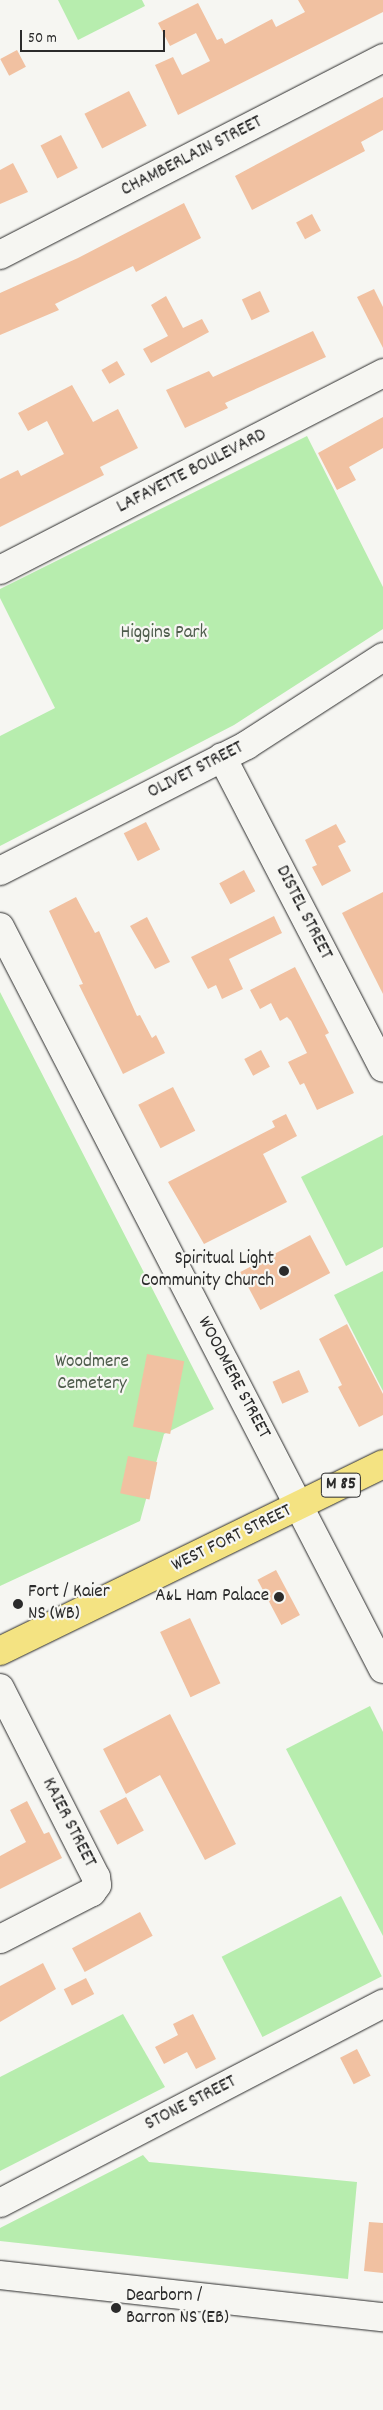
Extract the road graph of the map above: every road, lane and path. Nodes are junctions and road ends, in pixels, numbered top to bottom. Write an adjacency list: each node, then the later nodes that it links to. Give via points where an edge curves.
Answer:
1 (383, 58): 2 (street, CHAMBERLAIN STREET)
2 (0, 255)
3 (383, 373): 4 (street, LAFAYETTE BOULEVARD)
4 (0, 570)
5 (383, 657): 6 (street, OLIVET STREET, via 247,745)
6 (222, 757): 7 (street, OLIVET STREET); 9 (street, DISTEL STREET)
7 (0, 871)
8 (0, 927): 11 (street, WOODMERE STREET)
9 (383, 1068)
10 (383, 1464): 11 (main road, WEST FORT STREET / M 85)
11 (299, 1506): 12 (main road, WEST FORT STREET / M 85); 13 (street, WOODMERE STREET)
12 (0, 1651)
13 (383, 1669)
14 (0, 1688): 15 (street, KAIER STREET, via 96,1877 92,1892)
15 (0, 1939)
16 (383, 2004): 17 (street, STONE STREET)
17 (0, 2203)
18 (0, 2275): 19 (street)
19 (383, 2316)

